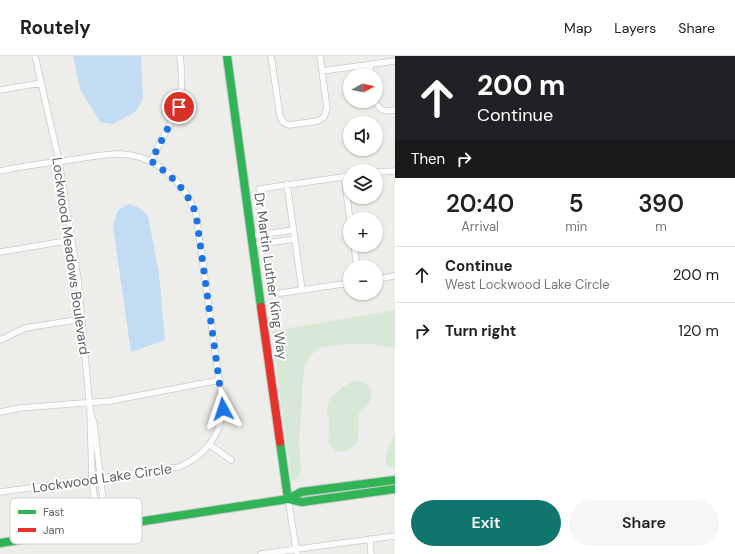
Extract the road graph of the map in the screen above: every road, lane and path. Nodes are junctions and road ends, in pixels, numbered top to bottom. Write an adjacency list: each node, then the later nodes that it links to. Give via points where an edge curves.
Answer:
1 (35, 56): 10 (street, Lockwood Meadows Boulevard)
2 (180, 56): 15 (street, via 182,78 179,107)
3 (227, 56): 23 (main road, Dr Martin Luther King Way)
4 (271, 56): 9 (street, via 280,116 286,124 318,121 324,117 327,108)
5 (320, 56): 9 (street)
6 (395, 61): 7 (street)
7 (370, 65): 8 (street); 9 (street)
8 (370, 68)
9 (322, 71)
10 (41, 83): 11 (street); 14 (street, Lockwood Meadows Boulevard)
11 (0, 90)
12 (379, 108): 13 (street, via 383,111)
13 (395, 110)
14 (58, 161): 15 (street, via 119,154); 16 (street); 25 (street, Lockwood Meadows Boulevard)
15 (151, 161): 35 (street, Lockwood Lake Circle, via 174,178 189,198 196,214)
16 (0, 171)
17 (395, 171): 18 (street)
18 (383, 172)
19 (343, 176): 20 (street)
20 (287, 184): 21 (street); 22 (street)
21 (259, 189)
22 (293, 230): 23 (street); 24 (street)
23 (252, 236): 26 (main road, Dr Martin Luther King Way)
24 (295, 239): 26 (street); 31 (street)
25 (72, 240): 27 (street); 33 (street, Lockwood Meadows Boulevard)
26 (253, 245): 48 (main road, Dr Martin Luther King Way)
27 (0, 252)
28 (395, 276): 29 (street)
29 (383, 278)
30 (343, 284): 31 (street)
31 (302, 290): 32 (street)
32 (274, 294)
33 (82, 319): 34 (street, via 25,328); 36 (street, Lockwood Meadows Boulevard)
34 (0, 340)
35 (220, 380): 36 (street); 39 (street, Lockwood Lake Circle, via 222,416)
36 (89, 403): 37 (street, Lockwood Meadows Boulevard); 38 (street)
37 (90, 410): 41 (street, Lockwood Meadows Boulevard, via 94,423); 42 (street, Lockwood Meadows Boulevard)
38 (0, 412)
39 (210, 445): 40 (street); 41 (street, Lockwood Lake Circle, via 198,457 179,467)
40 (231, 460)
41 (100, 478): 42 (street, Lockwood Lake Circle); 47 (street, Lockwood Meadows Boulevard)
42 (92, 479): 45 (street, Lockwood Lake Circle); 46 (street, Lockwood Meadows Boulevard)
43 (395, 480): 48 (main road, via 301,492)
44 (395, 489): 48 (main road, via 302,502)
45 (0, 492)
46 (96, 498)
47 (101, 498)
48 (288, 499): 49 (main road); 54 (street)
49 (142, 521)
50 (395, 536): 51 (street)
51 (370, 539): 54 (street); 56 (street)
52 (10, 541): 53 (main road)
53 (0, 542)
54 (296, 552): 55 (street)
55 (262, 554)
56 (372, 554)

